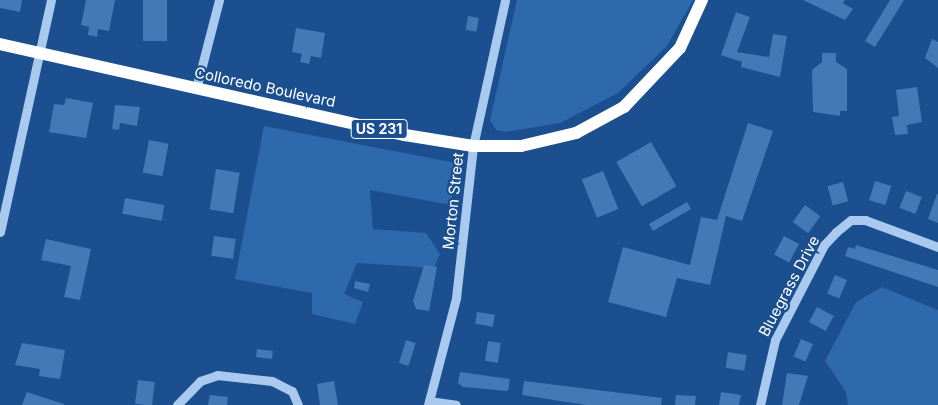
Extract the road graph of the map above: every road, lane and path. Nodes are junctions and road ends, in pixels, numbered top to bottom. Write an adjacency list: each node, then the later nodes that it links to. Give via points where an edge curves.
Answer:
1 (52, 0): 6 (street)
2 (219, 0): 7 (street)
3 (505, 0): 8 (street, Morton Street)
4 (702, 0): 8 (highway, Colloredo Boulevard / US 231, via 680,48 624,107 567,135 521,146)
5 (0, 44): 6 (highway, Colloredo Boulevard / US 231)
6 (39, 53): 7 (highway, Colloredo Boulevard / US 231); 9 (street)
7 (196, 89): 8 (highway, Colloredo Boulevard / US 231)
8 (473, 146): 11 (street, Morton Street, via 456,298)
9 (0, 232)
10 (938, 247): 15 (street, Bluegrass Drive, via 865,220 851,220 836,232 824,245 775,340)
11 (428, 403): 14 (street)
12 (177, 405): 13 (street, via 200,381 217,375 272,381 292,391)
13 (298, 405)
14 (456, 405)
15 (760, 405)

